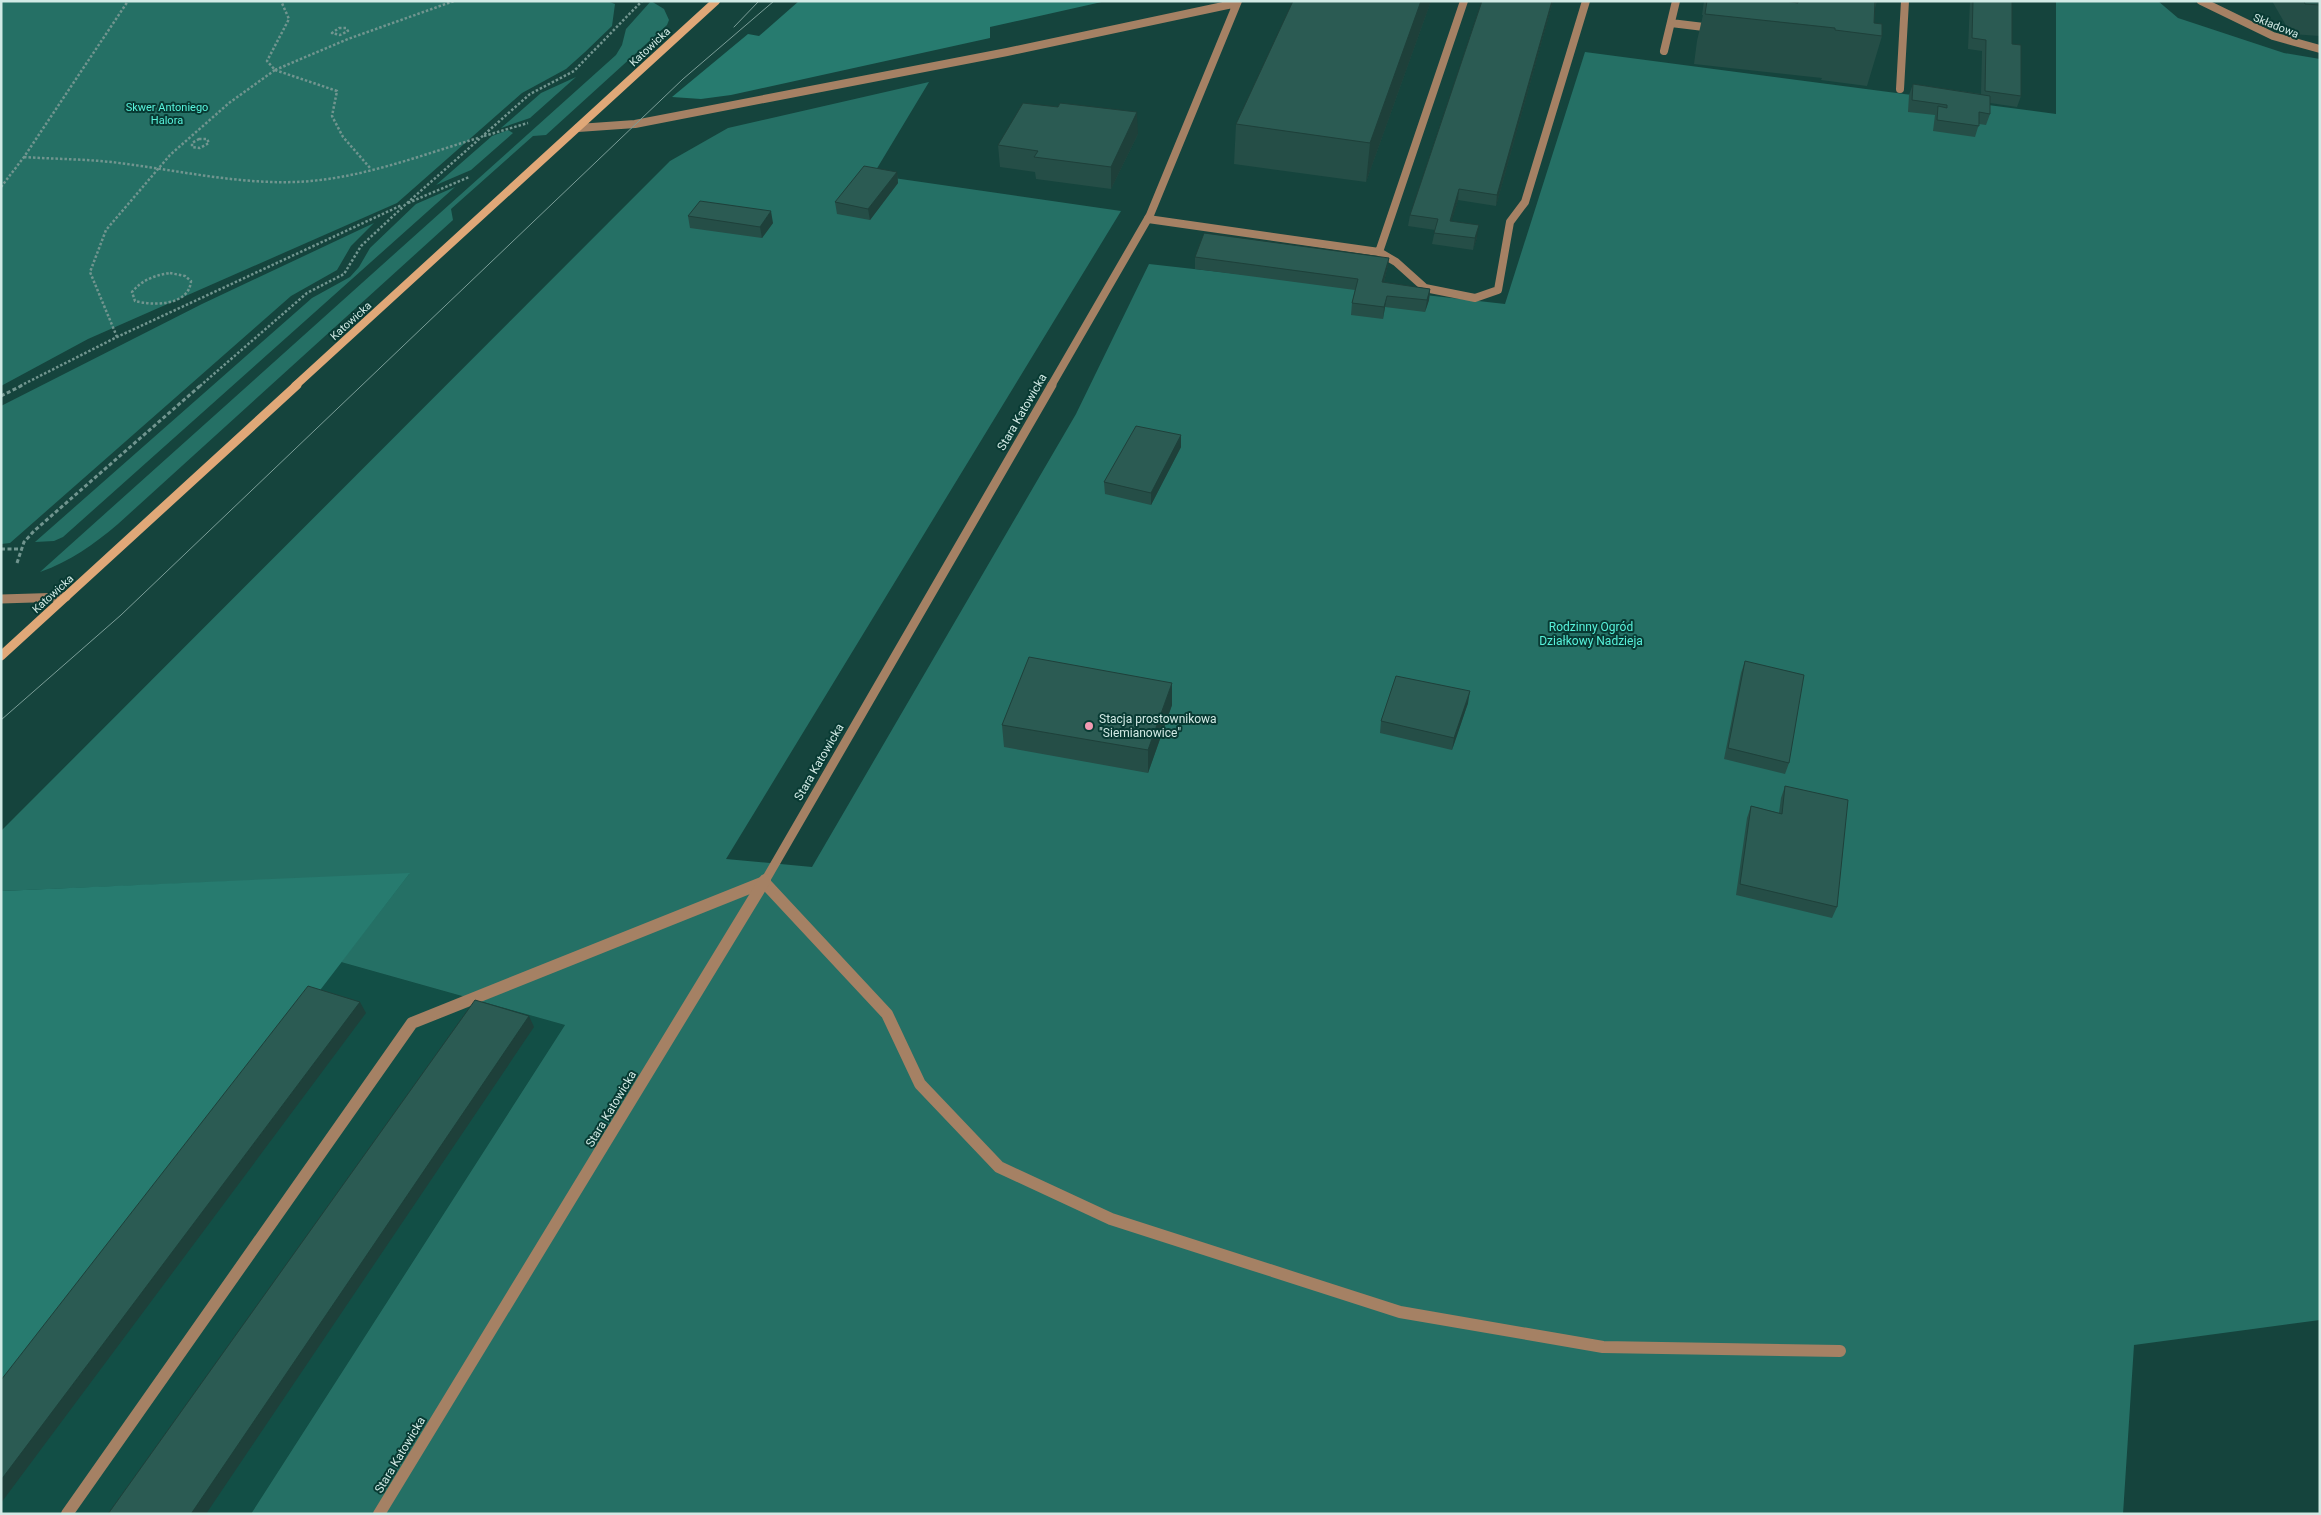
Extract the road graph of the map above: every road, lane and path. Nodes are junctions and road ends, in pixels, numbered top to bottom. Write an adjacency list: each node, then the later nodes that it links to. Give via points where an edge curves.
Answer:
1 (128, 1): 25 (path)
2 (282, 1): 18 (path, via 289,20 267,61)
3 (454, 1): 15 (path)
4 (641, 1): 22 (path, via 574,71 533,92)
5 (716, 1): 21 (main road, Katowicka)
6 (1464, 1): 32 (street)
7 (1586, 1): 32 (street, via 1525,202 1510,222 1498,290 1475,298 1425,288 1396,262)
8 (1676, 1): 12 (street)
9 (1905, 1): 19 (street)
10 (2201, 1): 16 (street, Składowa, via 2265,34)
11 (1237, 2): 21 (street, via 1007,52 635,124); 31 (street, Stara Katowicka)
12 (1671, 23): 13 (street); 17 (street)
13 (1719, 29)
14 (343, 35): 14 (path, via 335,35 332,32 339,28 348,29); 15 (path)
15 (348, 39): 18 (path)
16 (2320, 49)
17 (1664, 51)
18 (275, 70): 23 (path, via 229,103); 27 (path, via 337,91 332,116 343,137)
19 (1900, 89)
20 (537, 120): 22 (path)
21 (578, 128): 40 (main road, Katowicka)
22 (481, 137): 27 (path); 30 (path)
23 (185, 142): 24 (path); 26 (path)
24 (192, 143): 24 (path, via 202,138 210,141 206,146 197,148 192,147)
25 (24, 157): 26 (path, via 111,162); 29 (path)
26 (156, 170): 27 (path, via 260,182 330,179); 35 (path, via 106,230 90,272)
27 (372, 170)
28 (476, 174): 30 (path)
29 (1, 187)
30 (406, 204): 34 (path); 37 (path, via 361,246 348,270 300,299 34,531)
31 (1148, 219): 32 (street); 43 (street, Stara Katowicka)
32 (1379, 252)
33 (175, 301): 33 (path, via 160,305 142,304 135,302 132,292 151,277 178,274 192,283 186,294); 34 (path)
34 (182, 306): 35 (path)
35 (117, 337): 36 (path)
36 (1, 396)
37 (21, 548): 38 (path); 39 (path)
38 (1, 549)
39 (16, 566)
40 (66, 597): 41 (street); 42 (main road, Katowicka)
41 (1, 599)
42 (1, 656)
43 (764, 882): 44 (street, via 887,1014 920,1084 999,1167 1111,1219 1400,1312 1604,1347); 45 (street, via 412,1023); 46 (street, Stara Katowicka)
44 (1840, 1351)
45 (67, 1514)
46 (379, 1514)

